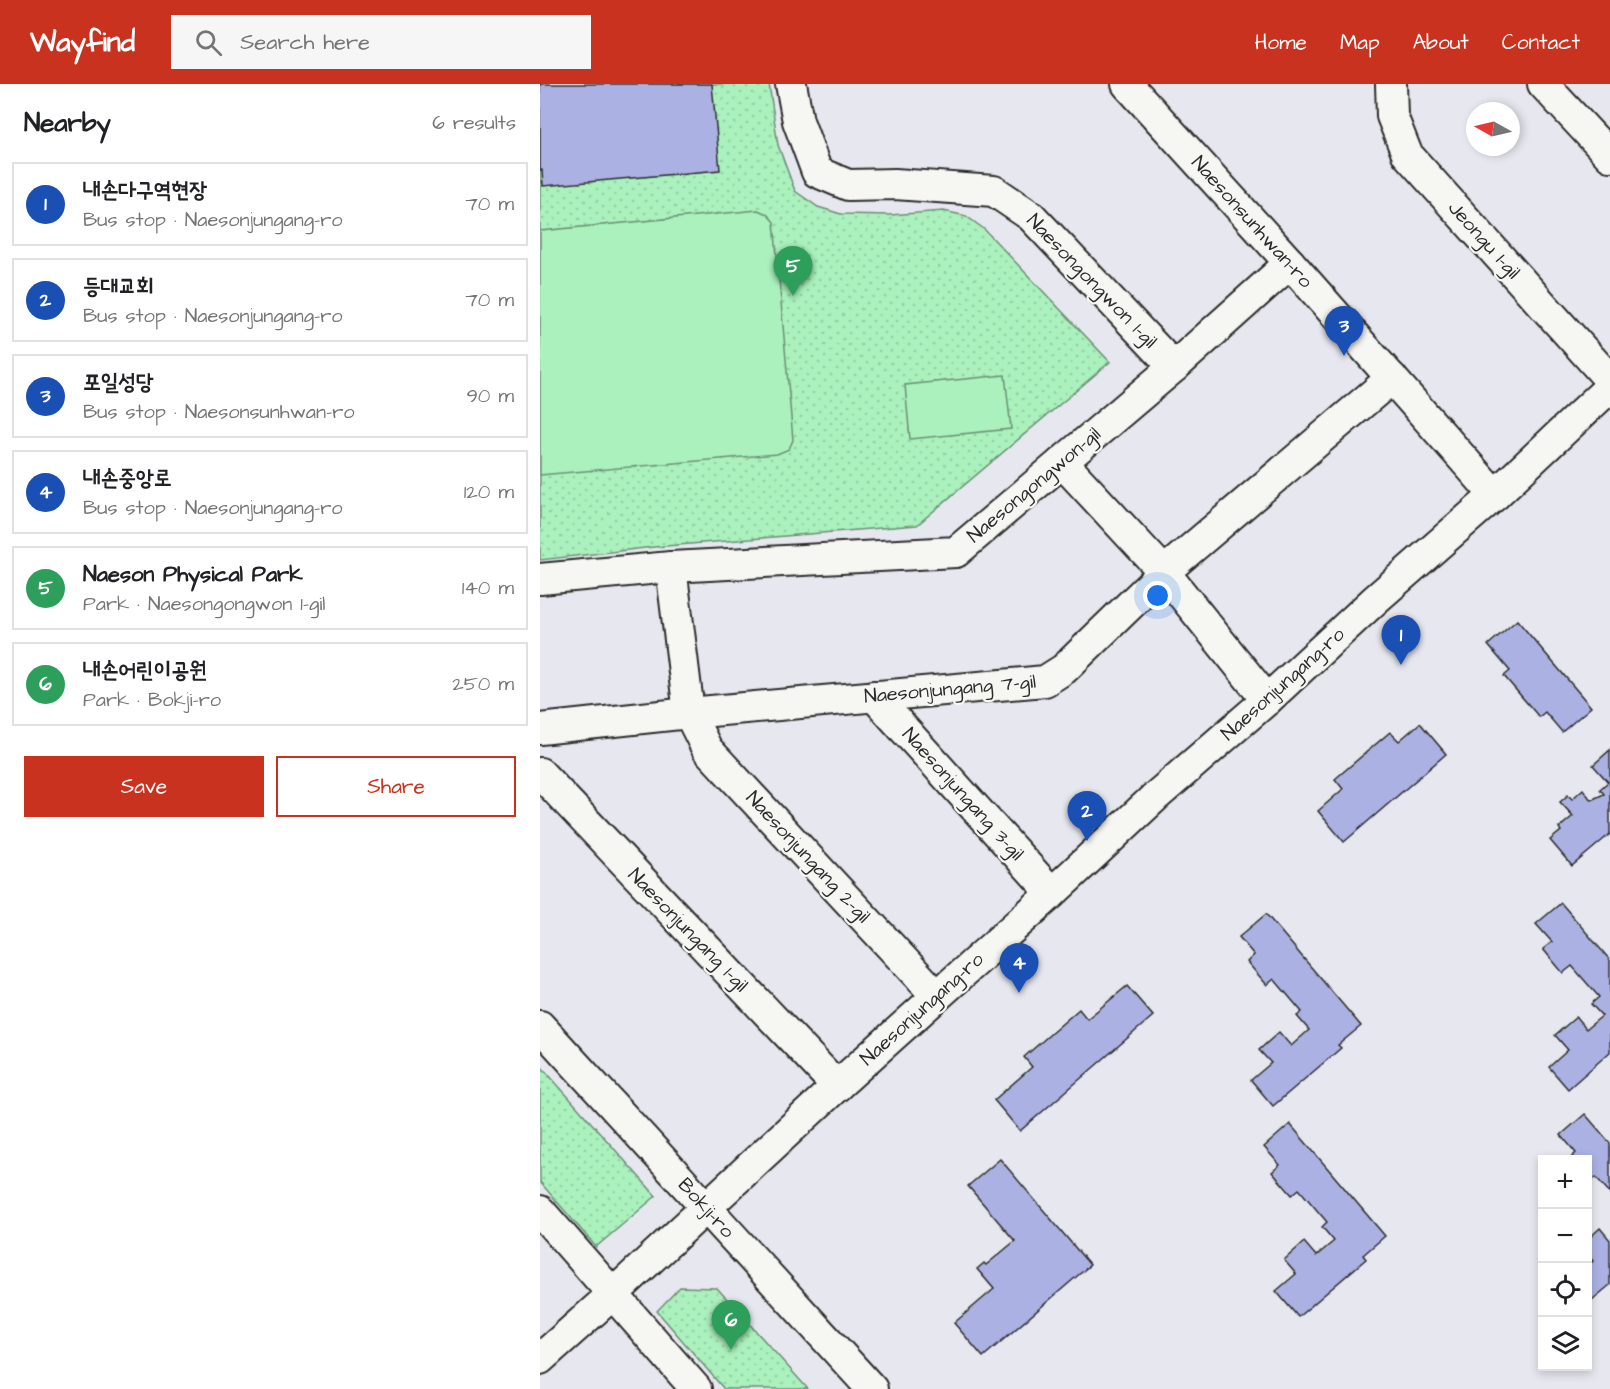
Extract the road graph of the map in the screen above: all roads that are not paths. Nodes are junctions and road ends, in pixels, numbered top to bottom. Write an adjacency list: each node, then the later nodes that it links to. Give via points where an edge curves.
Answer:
1 (791, 84): 7 (street, Naesongongwon 1-gil, via 798,121 817,172 848,185 994,191 1031,216)
2 (1127, 84): 6 (street, Naesonsunhwan-ro)
3 (1391, 84): 9 (street, Jeongu 1-gil, via 1392,116 1407,154)
4 (1543, 84): 5 (street)
5 (1610, 156)
6 (1290, 263): 7 (street, Naesongongwon-gil); 8 (street, Naesonsunhwan-ro)
7 (1174, 367): 11 (street, Naesongongwon-gil)
8 (1392, 378): 12 (street, Naesonsunhwan-ro); 14 (street, Naesonjungang 7-gil)
9 (1610, 380)
10 (1610, 387): 12 (street, Naesonjungang-ro)
11 (1062, 462): 13 (street, Naesongongwon-gil, via 956,552); 14 (street)
12 (1495, 495): 17 (street, Naesonjungang-ro)
13 (671, 567): 15 (street, Naesongongwon-gil); 18 (street)
14 (1164, 572): 16 (street, Naesonjungang 7-gil, via 1064,669 1046,681); 17 (street)
15 (540, 579)
16 (874, 696): 18 (street, Naesonjungang 7-gil); 21 (street, Naesonjungang 3-gil)
17 (1268, 700): 21 (street, Naesonjungang-ro)
18 (688, 713): 19 (street, Naesonjungang 7-gil); 22 (street, Naesonjungang 2-gil, via 707,749)
19 (540, 729)
20 (540, 773): 24 (street, Naesonjungang 1-gil)
21 (1052, 893): 22 (street, Naesonjungang-ro)
22 (936, 995): 24 (street, Naesonjungang-ro)
23 (540, 1026): 25 (street, Bokji-ro)
24 (837, 1086): 25 (street, Naesonjungang-ro)
25 (706, 1207): 27 (street, Naesonjungang-ro); 30 (street, Bokji-ro)
26 (540, 1211): 27 (street)
27 (613, 1294): 28 (street, Naesonjungang-ro); 29 (street)
28 (540, 1359)
29 (696, 1389)
30 (872, 1389)

